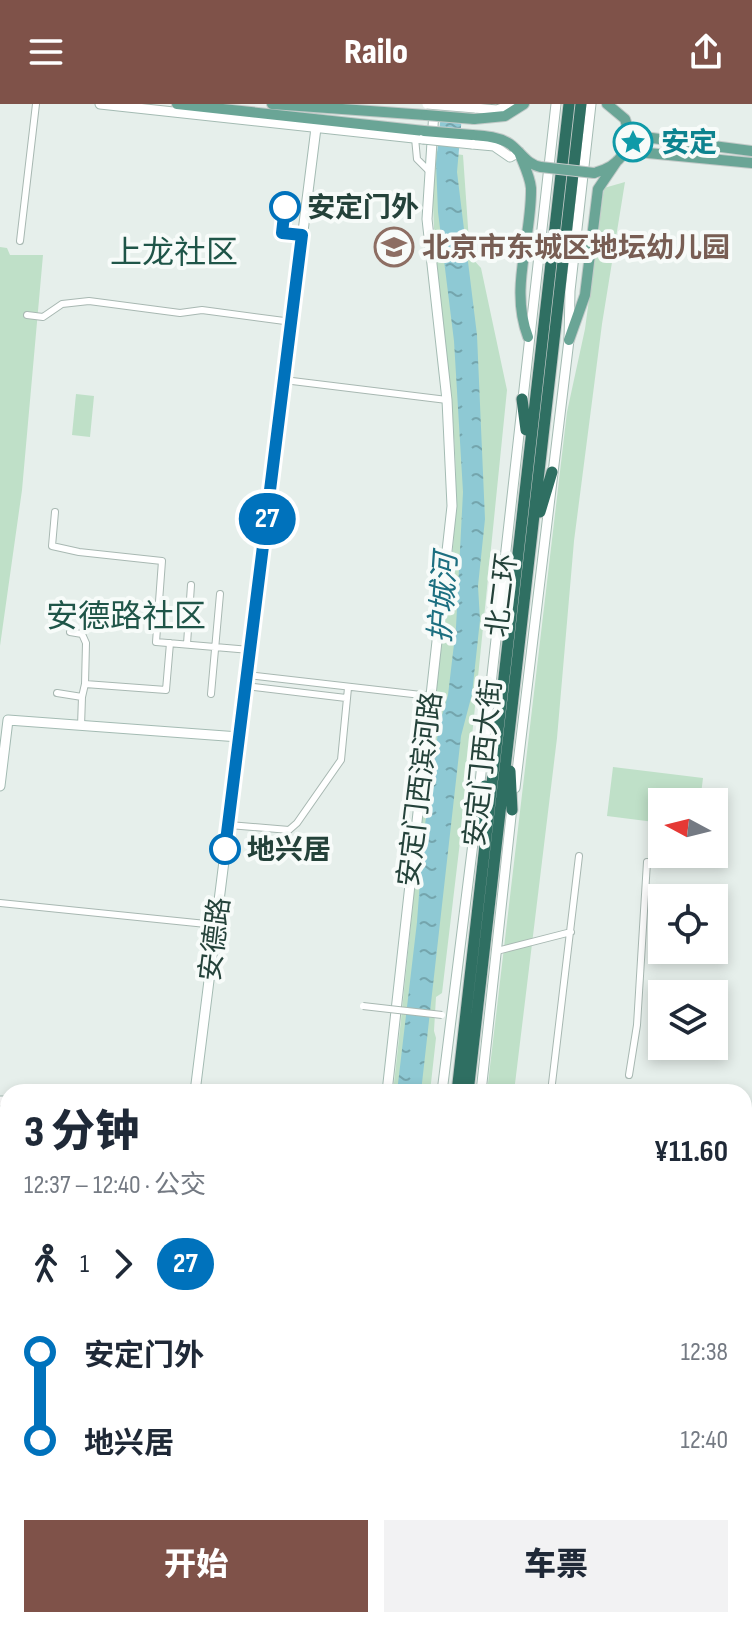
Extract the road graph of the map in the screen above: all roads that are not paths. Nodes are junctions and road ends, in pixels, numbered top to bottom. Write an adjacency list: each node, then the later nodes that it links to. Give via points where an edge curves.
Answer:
1 (36, 104): 27 (street)
2 (100, 104): 18 (street)
3 (177, 104): 18 (main road)
4 (272, 104): 13 (main road)
5 (435, 104): 26 (street, 安定门西滨河路)
6 (513, 104): 17 (street)
7 (524, 104): 17 (main road, via 505,116)
8 (556, 104): 30 (street, 安定门西大街)
9 (569, 104): 35 (highway, 北二环)
10 (581, 104): 38 (highway, 北二环)
11 (591, 104): 31 (street, 安定门西大街)
12 (607, 104): 15 (main road)
13 (326, 107): 16 (main road)
14 (426, 108): 16 (main road); 17 (main road, bridge)
15 (620, 108): 19 (main road)
16 (410, 109)
17 (475, 114)
18 (316, 125): 20 (main road); 29 (street, 安德路)
19 (629, 135): 21 (main road); 22 (main road)
20 (421, 136): 23 (main road, bridge, via 503,140); 26 (street, via 417,159)
21 (627, 151): 24 (main road); 25 (main road)
22 (752, 151)
23 (514, 155): 24 (main road, bridge, via 541,167 594,173); 30 (main road, via 531,188 520,290)
24 (617, 161): 31 (main road, via 598,189 585,295)
25 (752, 163)
26 (429, 171): 34 (street, 安定门西滨河路, via 427,219)
27 (20, 241)
28 (27, 315): 29 (street, via 43,317 62,304 89,301)
29 (292, 322): 32 (street, 安德路)
30 (528, 337): 33 (street, 安定门西大街)
31 (569, 340): 36 (street, 安定门西大街)
32 (284, 380): 34 (street); 45 (street, 安德路)
33 (522, 399): 35 (highway); 61 (street, 安定门西大街)
34 (447, 400): 52 (street, 安定门西滨河路, via 452,506)
35 (528, 454): 57 (highway, 北二环)
36 (552, 472): 38 (highway); 59 (street, 安定门西大街)
37 (55, 512): 42 (street, via 52,546 162,561 156,642)
38 (531, 540): 57 (highway, 北二环)
39 (191, 585): 43 (street)
40 (220, 594): 44 (street)
41 (70, 632): 47 (street, via 82,634 86,643)
42 (170, 643): 43 (street); 47 (street, via 166,690)
43 (187, 644): 44 (street)
44 (216, 647): 45 (street); 51 (street)
45 (250, 650): 46 (street, 安德路)
46 (247, 675): 48 (street, 安德路); 49 (street)
47 (85, 684): 53 (street)
48 (246, 686): 54 (street); 56 (street, 安德路)
49 (348, 688): 52 (street); 54 (street)
50 (57, 693): 53 (street)
51 (211, 694)
52 (430, 696): 72 (street, 安定门西滨河路)
53 (82, 697): 55 (street)
54 (346, 698): 60 (street, via 341,760 297,823 289,830)
55 (81, 726): 56 (street); 58 (street, via 8,720)
56 (239, 737): 60 (street, 安德路)
57 (503, 739): 59 (highway); 61 (highway); 74 (highway, 北二环); 75 (highway, 北二环)
58 (0, 786)
59 (512, 810): 67 (street, 安定门西大街)
60 (229, 825): 65 (street, 安德路)
61 (474, 834): 69 (street, 安定门西大街)
62 (579, 856): 66 (street)
63 (647, 862): 70 (street)
64 (0, 903): 65 (street)
65 (216, 925): 71 (street, 安德路)
66 (571, 932): 67 (street); 77 (street)
67 (497, 951): 76 (street, 安定门西大街)
68 (363, 1006): 69 (street, bridge)
69 (447, 1015): 73 (street, 安定门西大街)
70 (629, 1075)
71 (196, 1084)
72 (388, 1084)
73 (443, 1084)
74 (458, 1084)
75 (469, 1084)
76 (482, 1084)
77 (552, 1084)

